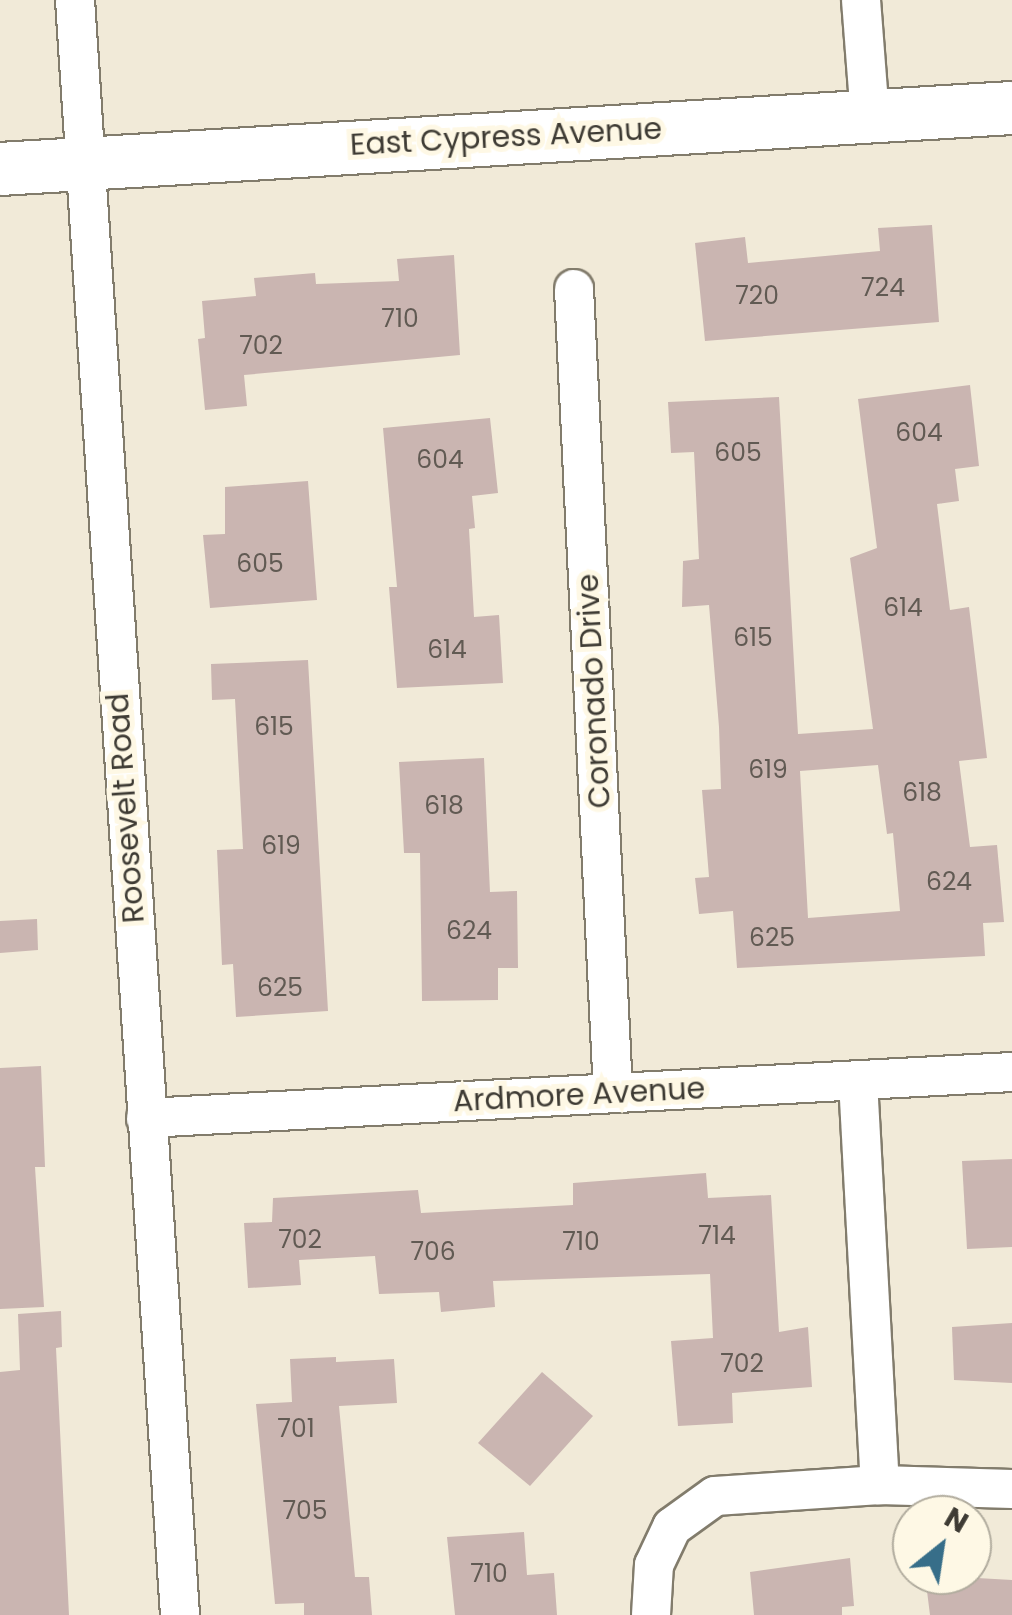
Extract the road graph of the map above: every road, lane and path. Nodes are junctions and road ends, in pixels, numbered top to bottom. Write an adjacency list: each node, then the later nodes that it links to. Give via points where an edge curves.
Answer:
1 (76, 0): 5 (street, Roosevelt Road)
2 (862, 0): 4 (street)
3 (1012, 108): 4 (main road, East Cypress Avenue)
4 (870, 116): 5 (main road, East Cypress Avenue)
5 (83, 163): 6 (main road, East Cypress Avenue); 11 (street, Roosevelt Road)
6 (0, 169)
7 (574, 288): 10 (street, Coronado Drive)
8 (1012, 1072): 9 (street, Ardmore Avenue)
9 (858, 1081): 10 (street, Ardmore Avenue); 12 (street)
10 (613, 1093): 11 (street, Ardmore Avenue)
11 (146, 1118): 14 (street, Roosevelt Road)
12 (880, 1485): 13 (street); 15 (street, via 715,1496 672,1527 654,1565)
13 (1012, 1489)
14 (180, 1615)
15 (650, 1615)

